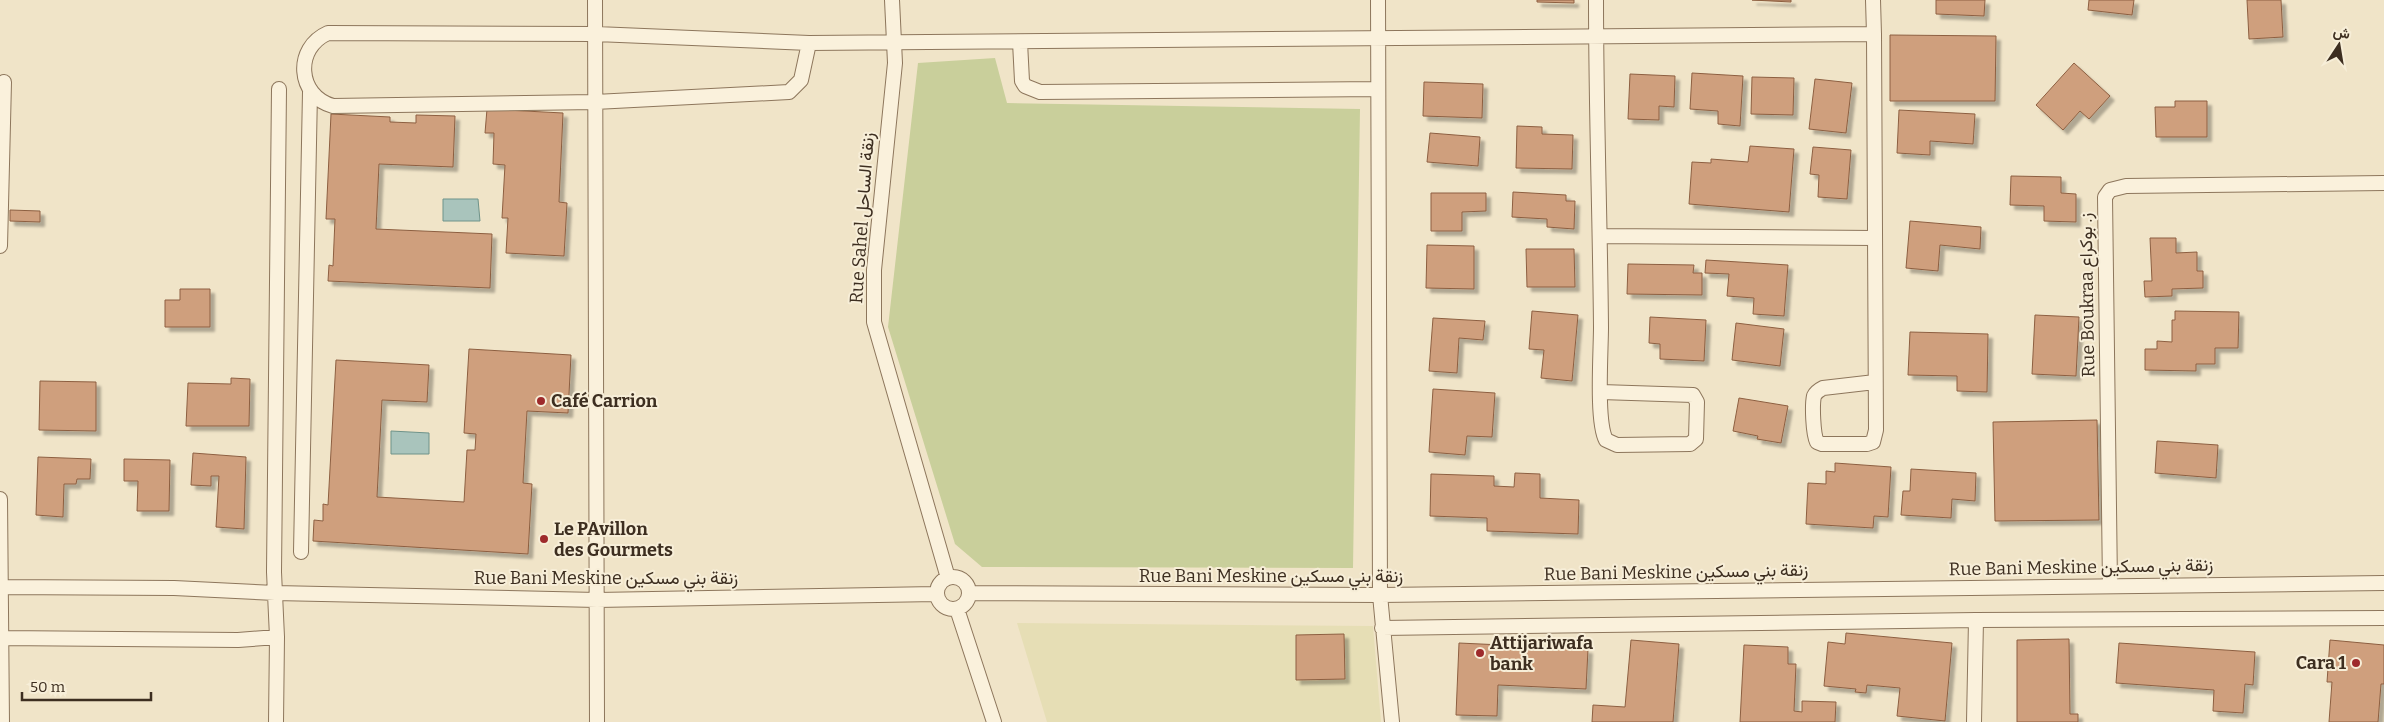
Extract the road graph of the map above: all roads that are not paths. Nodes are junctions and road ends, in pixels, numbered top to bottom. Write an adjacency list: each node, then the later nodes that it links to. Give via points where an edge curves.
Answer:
1 (595, 0): 6 (street)
2 (892, 0): 10 (street, Rue Sahel زنقة الساحل)
3 (1378, 0): 8 (street)
4 (1596, 0): 9 (street)
5 (1873, 0): 7 (street)
6 (596, 34): 12 (street); 16 (street, via 328,33 308,49 305,78); 17 (street)
7 (1874, 34): 9 (street); 20 (street)
8 (1378, 37): 9 (street); 11 (street); 15 (street)
9 (1596, 37): 19 (street)
10 (895, 42): 11 (street); 12 (street); 26 (street, Rue Sahel زنقة الساحل, via 874,270 874,322)
11 (1020, 42): 15 (street, via 1022,81 1025,86 1040,92)
12 (809, 43): 17 (street, via 801,80 789,92)
13 (4, 82): 21 (street)
14 (279, 89): 30 (street)
15 (1377, 89): 33 (street)
16 (310, 92): 17 (street, via 315,98 333,106); 25 (street)
17 (595, 102): 34 (street)
18 (2384, 183): 28 (street, Rue Boukraa ز. بوكراع, via 2126,186 2110,190 2105,197)
19 (1600, 236): 20 (street); 23 (street)
20 (1874, 238): 22 (street)
21 (0, 246)
22 (1875, 382): 22 (street, via 1876,430 1873,442 1817,442 1814,436 1814,398 1817,392 1823,388)
23 (1601, 392): 23 (street, via 1602,430 1611,443 1690,444 1696,439 1697,402 1692,395)
24 (0, 499): 29 (street)
25 (301, 552)
26 (948, 578): 31 (street, via 962,580); 32 (street, via 940,583)
27 (2384, 583): 28 (street, Rue Bani Meskine زنقة بني مسكين)
28 (2110, 585): 33 (street, Rue Bani Meskine زنقة بني مسكين)
29 (1, 587): 30 (street, Rue Bani Meskine زنقة بني مسكين, via 174,588); 40 (street)
30 (275, 593): 34 (street, Rue Bani Meskine زنقة بني مسكين); 39 (street)
31 (969, 593): 33 (street, Rue Bani Meskine زنقة بني مسكين); 35 (street, via 967,602)
32 (936, 594): 34 (street, Rue Bani Meskine زنقة بني مسكين); 35 (street, via 941,605)
33 (1380, 596): 38 (street)
34 (597, 600): 43 (street)
35 (957, 609): 44 (street)
36 (2384, 618): 37 (street)
37 (1976, 620): 38 (street); 46 (street)
38 (1382, 628): 45 (street)
39 (277, 637): 40 (street, via 238,640); 42 (street)
40 (1, 638): 41 (street)
41 (2, 722)
42 (276, 722)
43 (597, 722)
44 (994, 722)
45 (1392, 722)
46 (1974, 722)

